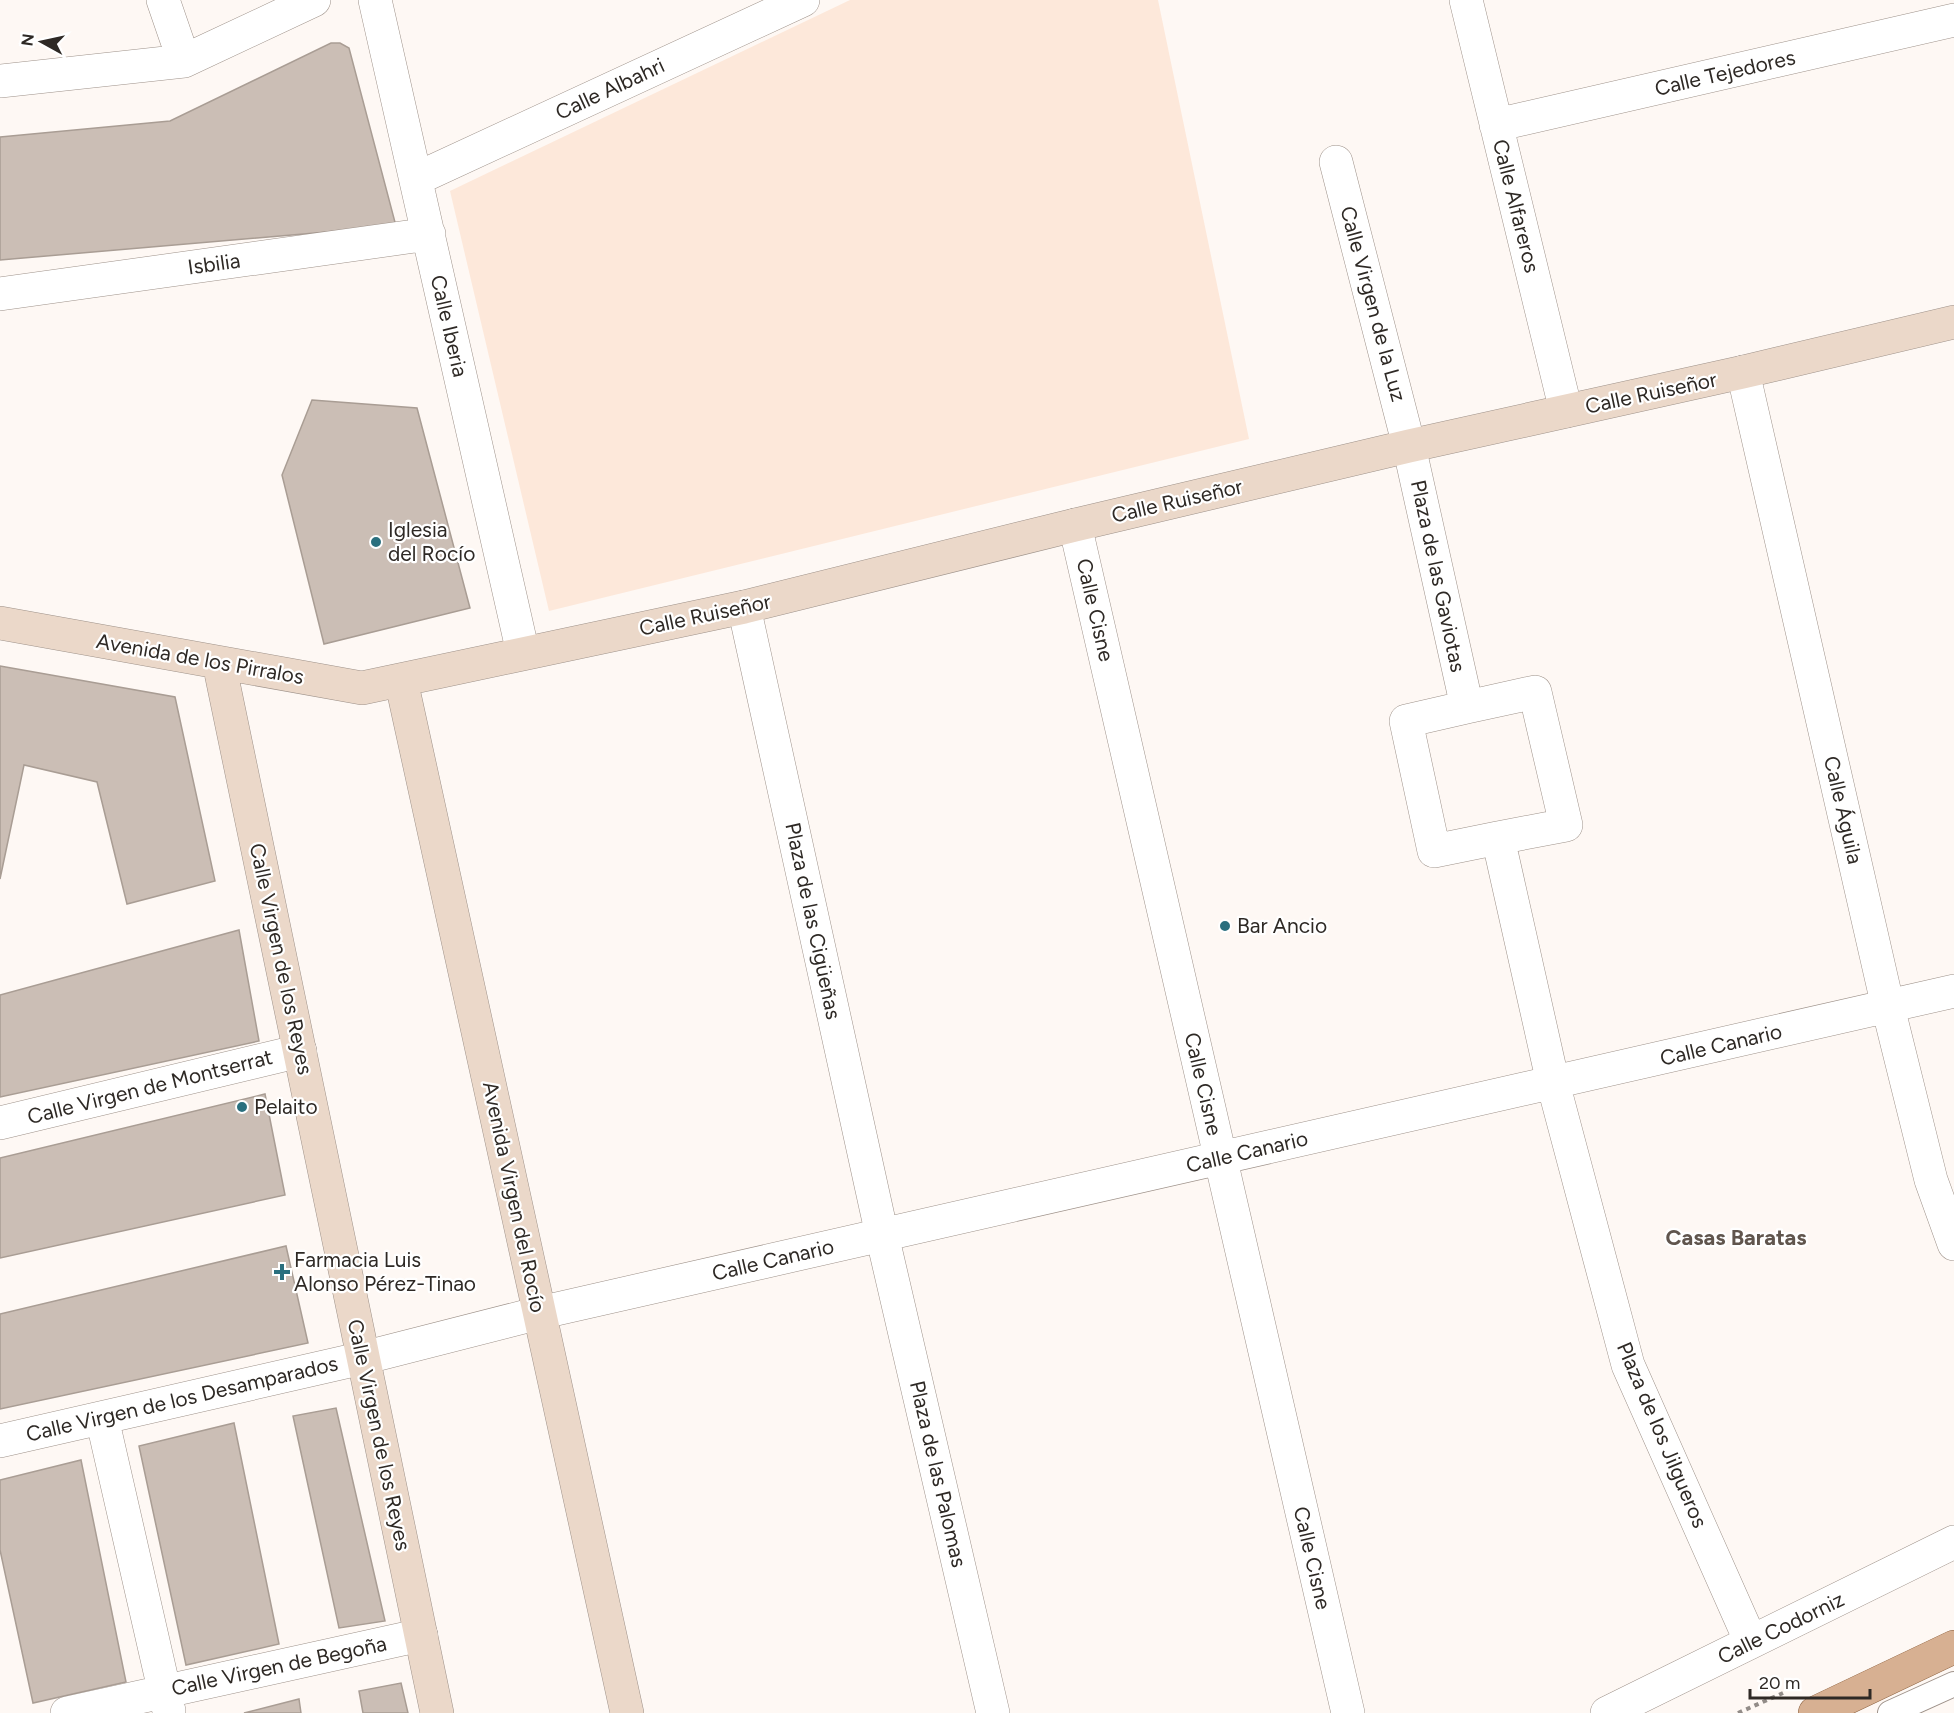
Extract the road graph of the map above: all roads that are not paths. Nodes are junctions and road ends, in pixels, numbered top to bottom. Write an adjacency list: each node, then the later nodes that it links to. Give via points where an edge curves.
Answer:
1 (163, 0): 7 (street)
2 (314, 0): 7 (street)
3 (375, 0): 11 (street, Calle Iberia)
4 (803, 0): 11 (street, Calle Albahri)
5 (1466, 0): 9 (street, Calle Alfareros)
6 (1954, 20): 9 (street, Calle Tejedores)
7 (184, 61): 8 (street)
8 (0, 81)
9 (1496, 125): 16 (street, Calle Alfareros)
10 (1336, 162): 17 (street, Calle Virgen de la Luz)
11 (416, 179): 12 (street, Calle Iberia)
12 (429, 234): 13 (street, Isbilia); 21 (street, Calle Iberia)
13 (0, 294)
14 (1954, 322): 15 (street, Calle Ruiseñor)
15 (1743, 372): 16 (street, Calle Ruiseñor); 27 (street, Calle Águila)
16 (1566, 411): 17 (street, Calle Ruiseñor)
17 (1410, 446): 18 (street, Calle Ruiseñor); 24 (street, Plaza de las Gaviotas)
18 (1075, 525): 19 (street, Calle Ruiseñor); 31 (street, Calle Cisne)
19 (744, 607): 21 (street, Calle Ruiseñor); 32 (street, Plaza de las Cigüeñas)
20 (0, 622): 22 (street, Avenida de los Pirralos)
21 (523, 653): 23 (street, Calle Ruiseñor)
22 (219, 663): 23 (street, Avenida de los Pirralos, via 362,688); 28 (street, Calle Virgen de los Reyes)
23 (401, 680): 34 (street, Avenida Virgen del Rocío)
24 (1467, 707): 25 (street, via 1406,721 1434,851); 25 (street, via 1535,692 1566,825)
25 (1498, 838): 29 (street)
26 (1954, 992): 27 (street, Calle Canario)
27 (1887, 1006): 29 (street, Calle Canario); 33 (street, Calle Águila, via 1931,1180)
28 (300, 1051): 30 (street, Calle Virgen de Montserrat); 35 (street, Calle Virgen de los Reyes)
29 (1553, 1083): 31 (street, Calle Canario); 40 (street, Plaza de los Jilgueros, via 1628,1365)
30 (0, 1123)
31 (1220, 1158): 32 (street, Calle Canario); 48 (street, Calle Cisne)
32 (882, 1235): 34 (street, Calle Canario); 47 (street, Plaza de las Palomas)
33 (1954, 1244)
34 (539, 1313): 35 (street, Calle Virgen de los Desamparados); 46 (street, Avenida Virgen del Rocío)
35 (363, 1358): 36 (street, Calle Virgen de los Desamparados); 39 (street, Calle Virgen de los Reyes)
36 (102, 1418): 37 (street, Calle Virgen de los Desamparados); 43 (street)
37 (0, 1441)
38 (1954, 1542): 40 (street, Calle Codorniz)
39 (421, 1635): 43 (street, Calle Virgen de Begoña); 45 (street, Calle Virgen de los Reyes)
40 (1751, 1642): 49 (street, Calle Codorniz)
41 (1954, 1647): 50 (main road)
42 (1954, 1684): 51 (lane)
43 (167, 1702): 44 (street, Calle Virgen de Begoña)
44 (66, 1713)
45 (437, 1713)
46 (627, 1713)
47 (993, 1713)
48 (1348, 1713)
49 (1607, 1713)
50 (1815, 1713)
51 (1890, 1713)

